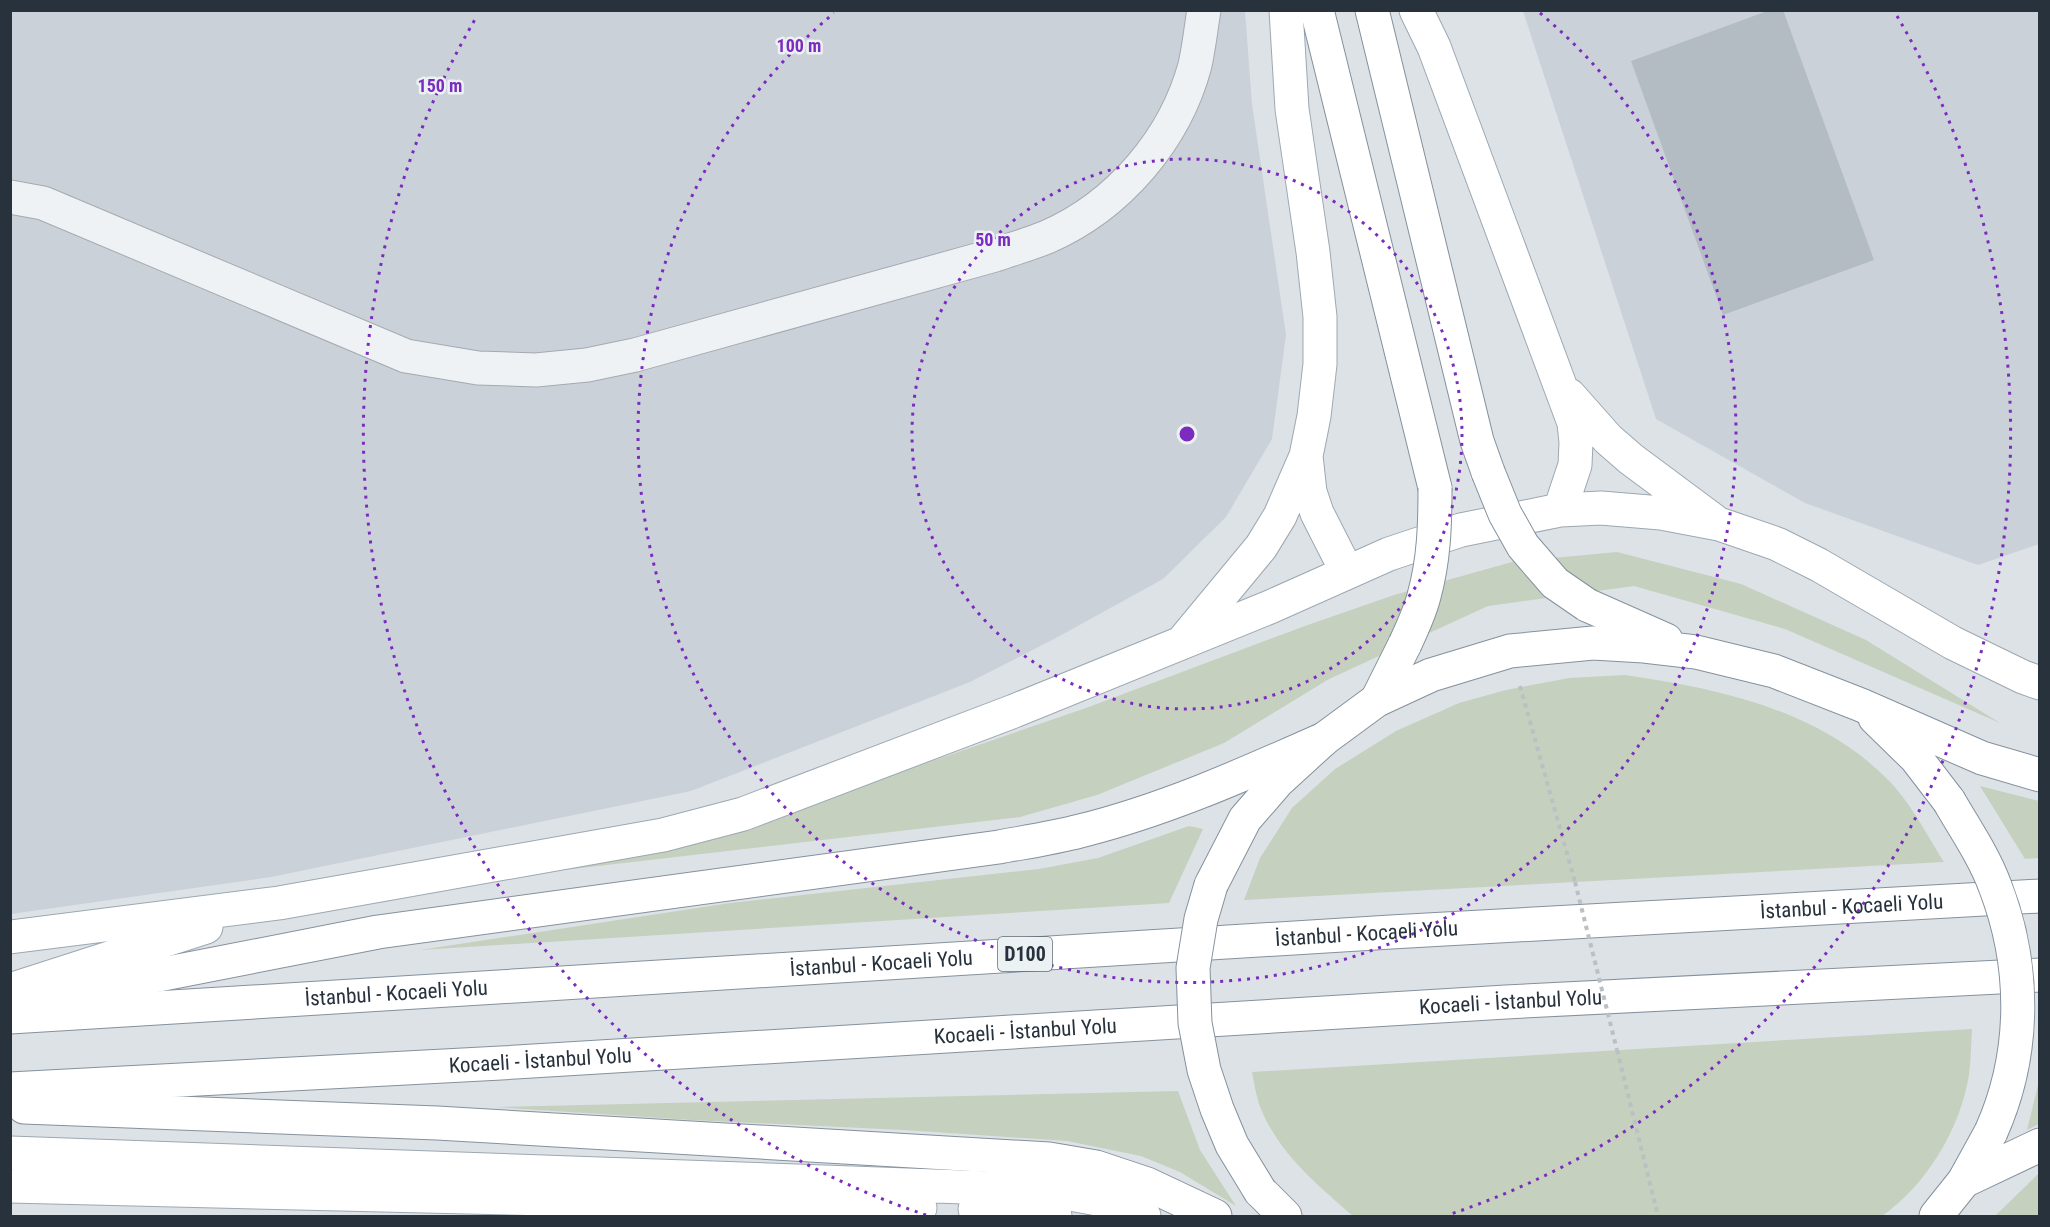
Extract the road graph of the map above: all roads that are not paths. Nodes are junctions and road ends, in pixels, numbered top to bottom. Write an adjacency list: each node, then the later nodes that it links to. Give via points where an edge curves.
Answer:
1 (1204, 10): 6 (street, via 1195,65 1179,109 1157,148 1127,183 1091,212 1048,236 995,255 635,355 587,364 536,370 478,368 406,356 43,203)
2 (1286, 10): 8 (main road, via 1292,109 1320,317 1320,364)
3 (1317, 10): 15 (main road, bridge, via 1435,488 1435,531 1424,598)
4 (1372, 10): 13 (main road, bridge, via 1477,441 1504,514 1523,546 1555,583 1587,605)
5 (1416, 10): 7 (main road, via 1434,47)
6 (10, 196)
7 (1561, 386): 9 (main road, via 1576,442 1575,465); 10 (main road, via 1608,439)
8 (1306, 456): 11 (main road, via 1317,513); 12 (main road, via 1280,516 1261,547)
9 (1560, 510): 10 (main road, via 1601,508 1661,513); 11 (main road, via 1461,530)
10 (1719, 524): 14 (main road, via 1777,544 1953,643)
11 (1347, 572): 12 (main road)
12 (1181, 644): 20 (main road, via 743,814 663,835)
13 (1696, 652): 15 (main road, via 1593,643 1510,651 1431,675); 16 (main road, via 1774,671)
14 (2040, 683)
15 (1377, 700): 17 (main road)
16 (1861, 705): 18 (main road, via 1982,758); 30 (main road, bridge, via 1916,758 1948,801 1995,885 2009,928 2018,1011 2015,1060 2002,1107)
17 (1324, 739): 24 (main road, via 1226,782 1080,831 999,847 378,932); 35 (main road, bridge, via 1278,781 1245,819 1211,885 1193,968 1195,1023 1217,1109 1232,1146 1260,1191)
18 (2040, 775)
19 (2040, 896): 25 (main road, İstanbul - Kocaeli Yolu / D100)
20 (279, 903): 21 (main road); 23 (main road)
21 (10, 937)
22 (2040, 975): 26 (main road, Kocaeli - İstanbul Yolu)
23 (10, 990)
24 (10, 1003)
25 (10, 1017)
26 (10, 1089)
27 (10, 1107): 34 (main road, via 437,1123 1049,1159 1096,1167 1148,1184)
28 (2040, 1145): 30 (main road)
29 (10, 1153): 33 (main road, via 1048,1190 1103,1200)
30 (1964, 1181): 36 (main road)
31 (10, 1186): 32 (main road, via 1003,1210)
32 (1055, 1216)
33 (1144, 1216)
34 (1215, 1216)
35 (1285, 1216)
36 (1936, 1216)

